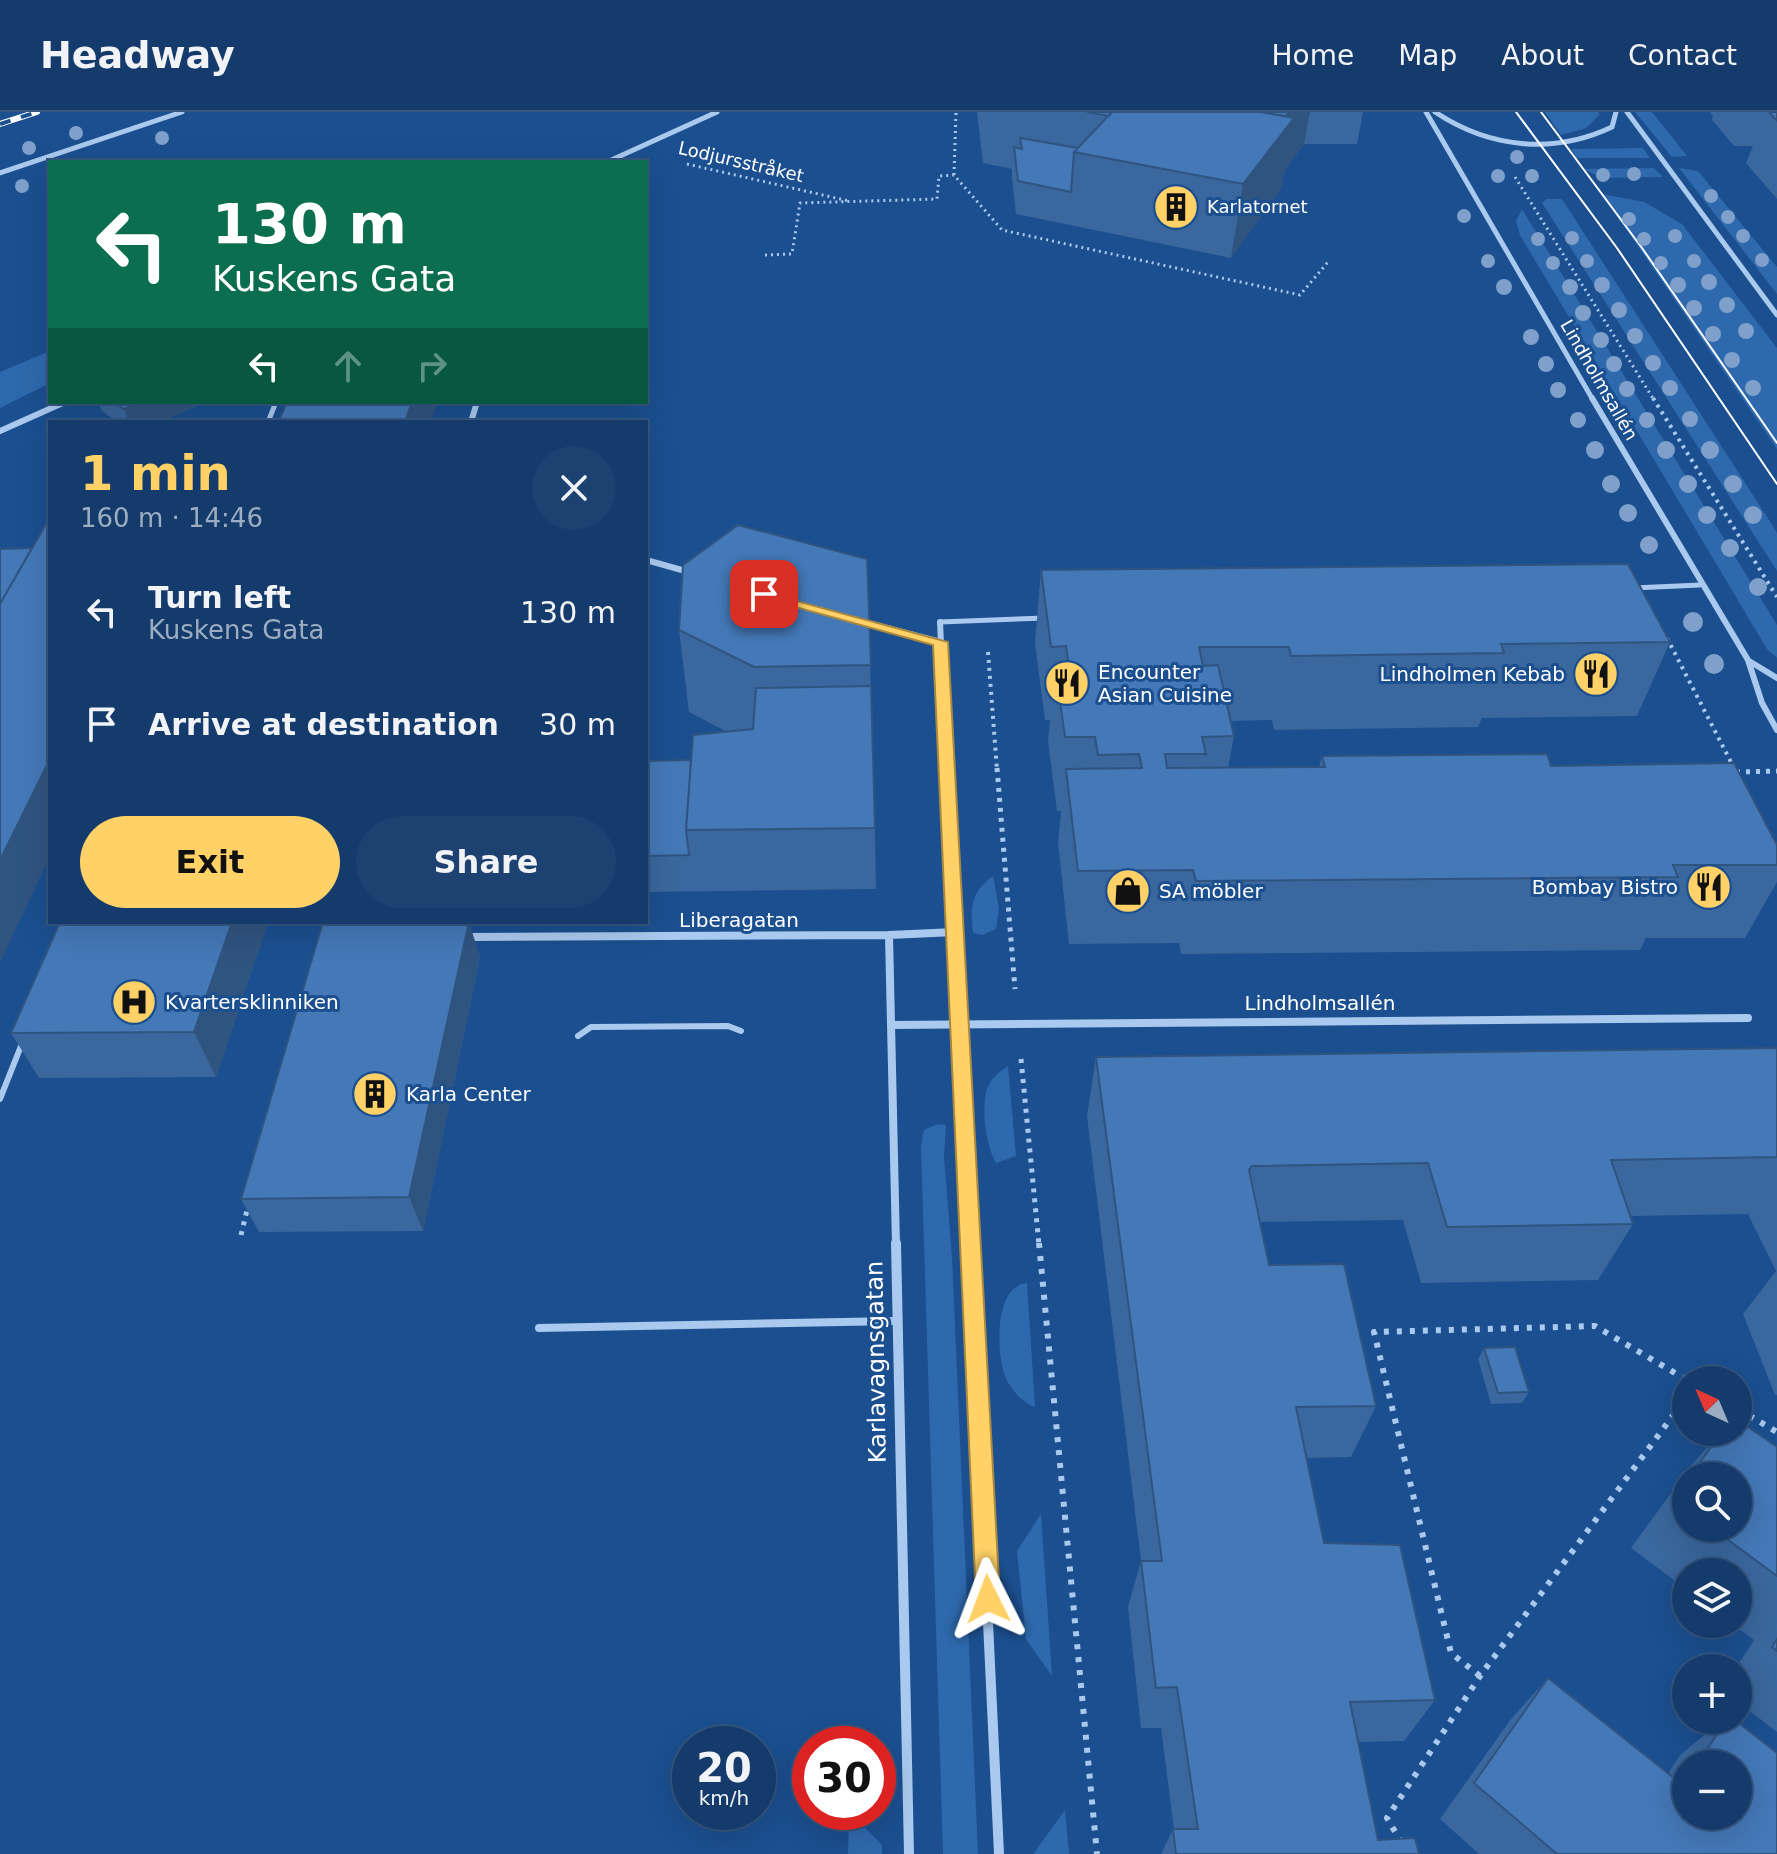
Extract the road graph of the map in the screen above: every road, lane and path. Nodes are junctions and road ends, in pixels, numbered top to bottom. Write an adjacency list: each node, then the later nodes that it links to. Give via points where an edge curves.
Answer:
1 (182, 112): 11 (street)
2 (717, 112): 9 (street)
3 (956, 112): 12 (path)
4 (1426, 112): 21 (street, Lindholmsallén)
5 (1435, 112): 8 (street)
6 (1616, 112): 8 (street, via 1612,127 1575,142 1547,145)
7 (1627, 112): 16 (street)
8 (1488, 137): 24 (path)
9 (638, 148): 10 (street); 13 (path, Lodjursstråket, via 659,158)
10 (611, 160)
11 (0, 173)
12 (954, 175): 13 (path, via 939,176 937,199); 15 (path, via 1002,230 1300,295)
13 (858, 203): 14 (path, via 800,203 792,254)
14 (765, 255)
15 (1328, 262)
16 (1777, 315)
17 (61, 404): 18 (street)
18 (0, 431)
19 (648, 561): 20 (street)
20 (705, 577)
21 (1700, 585): 23 (lane); 30 (street, Lindholmsallén)
22 (1627, 588): 23 (lane)
23 (1641, 588): 34 (path)
24 (1777, 597)
25 (986, 618): 26 (lane); 28 (lane); 40 (path)
26 (1050, 618)
27 (852, 619): 29 (street)
28 (940, 622): 29 (street)
29 (941, 642): 36 (street)
30 (1748, 660): 31 (street, Lindholmsallén); 32 (street, Lindholmsallén)
31 (1777, 678)
32 (1777, 730)
33 (1777, 771): 34 (path)
34 (1736, 772): 35 (path)
35 (1742, 786)
36 (955, 932): 37 (street); 41 (street)
37 (889, 935): 38 (street, Liberagatan); 42 (street, Karlavagnsgatan)
38 (461, 937)
39 (1748, 1018): 40 (street, Lindholmsallén)
40 (1018, 1023): 41 (street, Lindholmsallén); 58 (path)
41 (961, 1024): 42 (street, Lindholmsallén); 57 (street)
42 (891, 1025): 49 (street, Karlavagnsgatan)
43 (29, 1026): 46 (lane)
44 (741, 1031): 45 (lane, via 728,1026 591,1027)
45 (578, 1036)
46 (0, 1099)
47 (252, 1191): 48 (path)
48 (241, 1235)
49 (895, 1321): 50 (lane); 56 (street, Karlavagnsgatan)
50 (539, 1328)
51 (1672, 1371): 55 (path, via 1595,1326 1374,1332 1451,1653)
52 (1672, 1417): 55 (path)
53 (1752, 1417): 54 (path)
54 (1777, 1432)
55 (1480, 1676): 59 (path, via 1387,1818)
56 (909, 1854)
57 (999, 1854)
58 (1097, 1854)
59 (1408, 1854)

